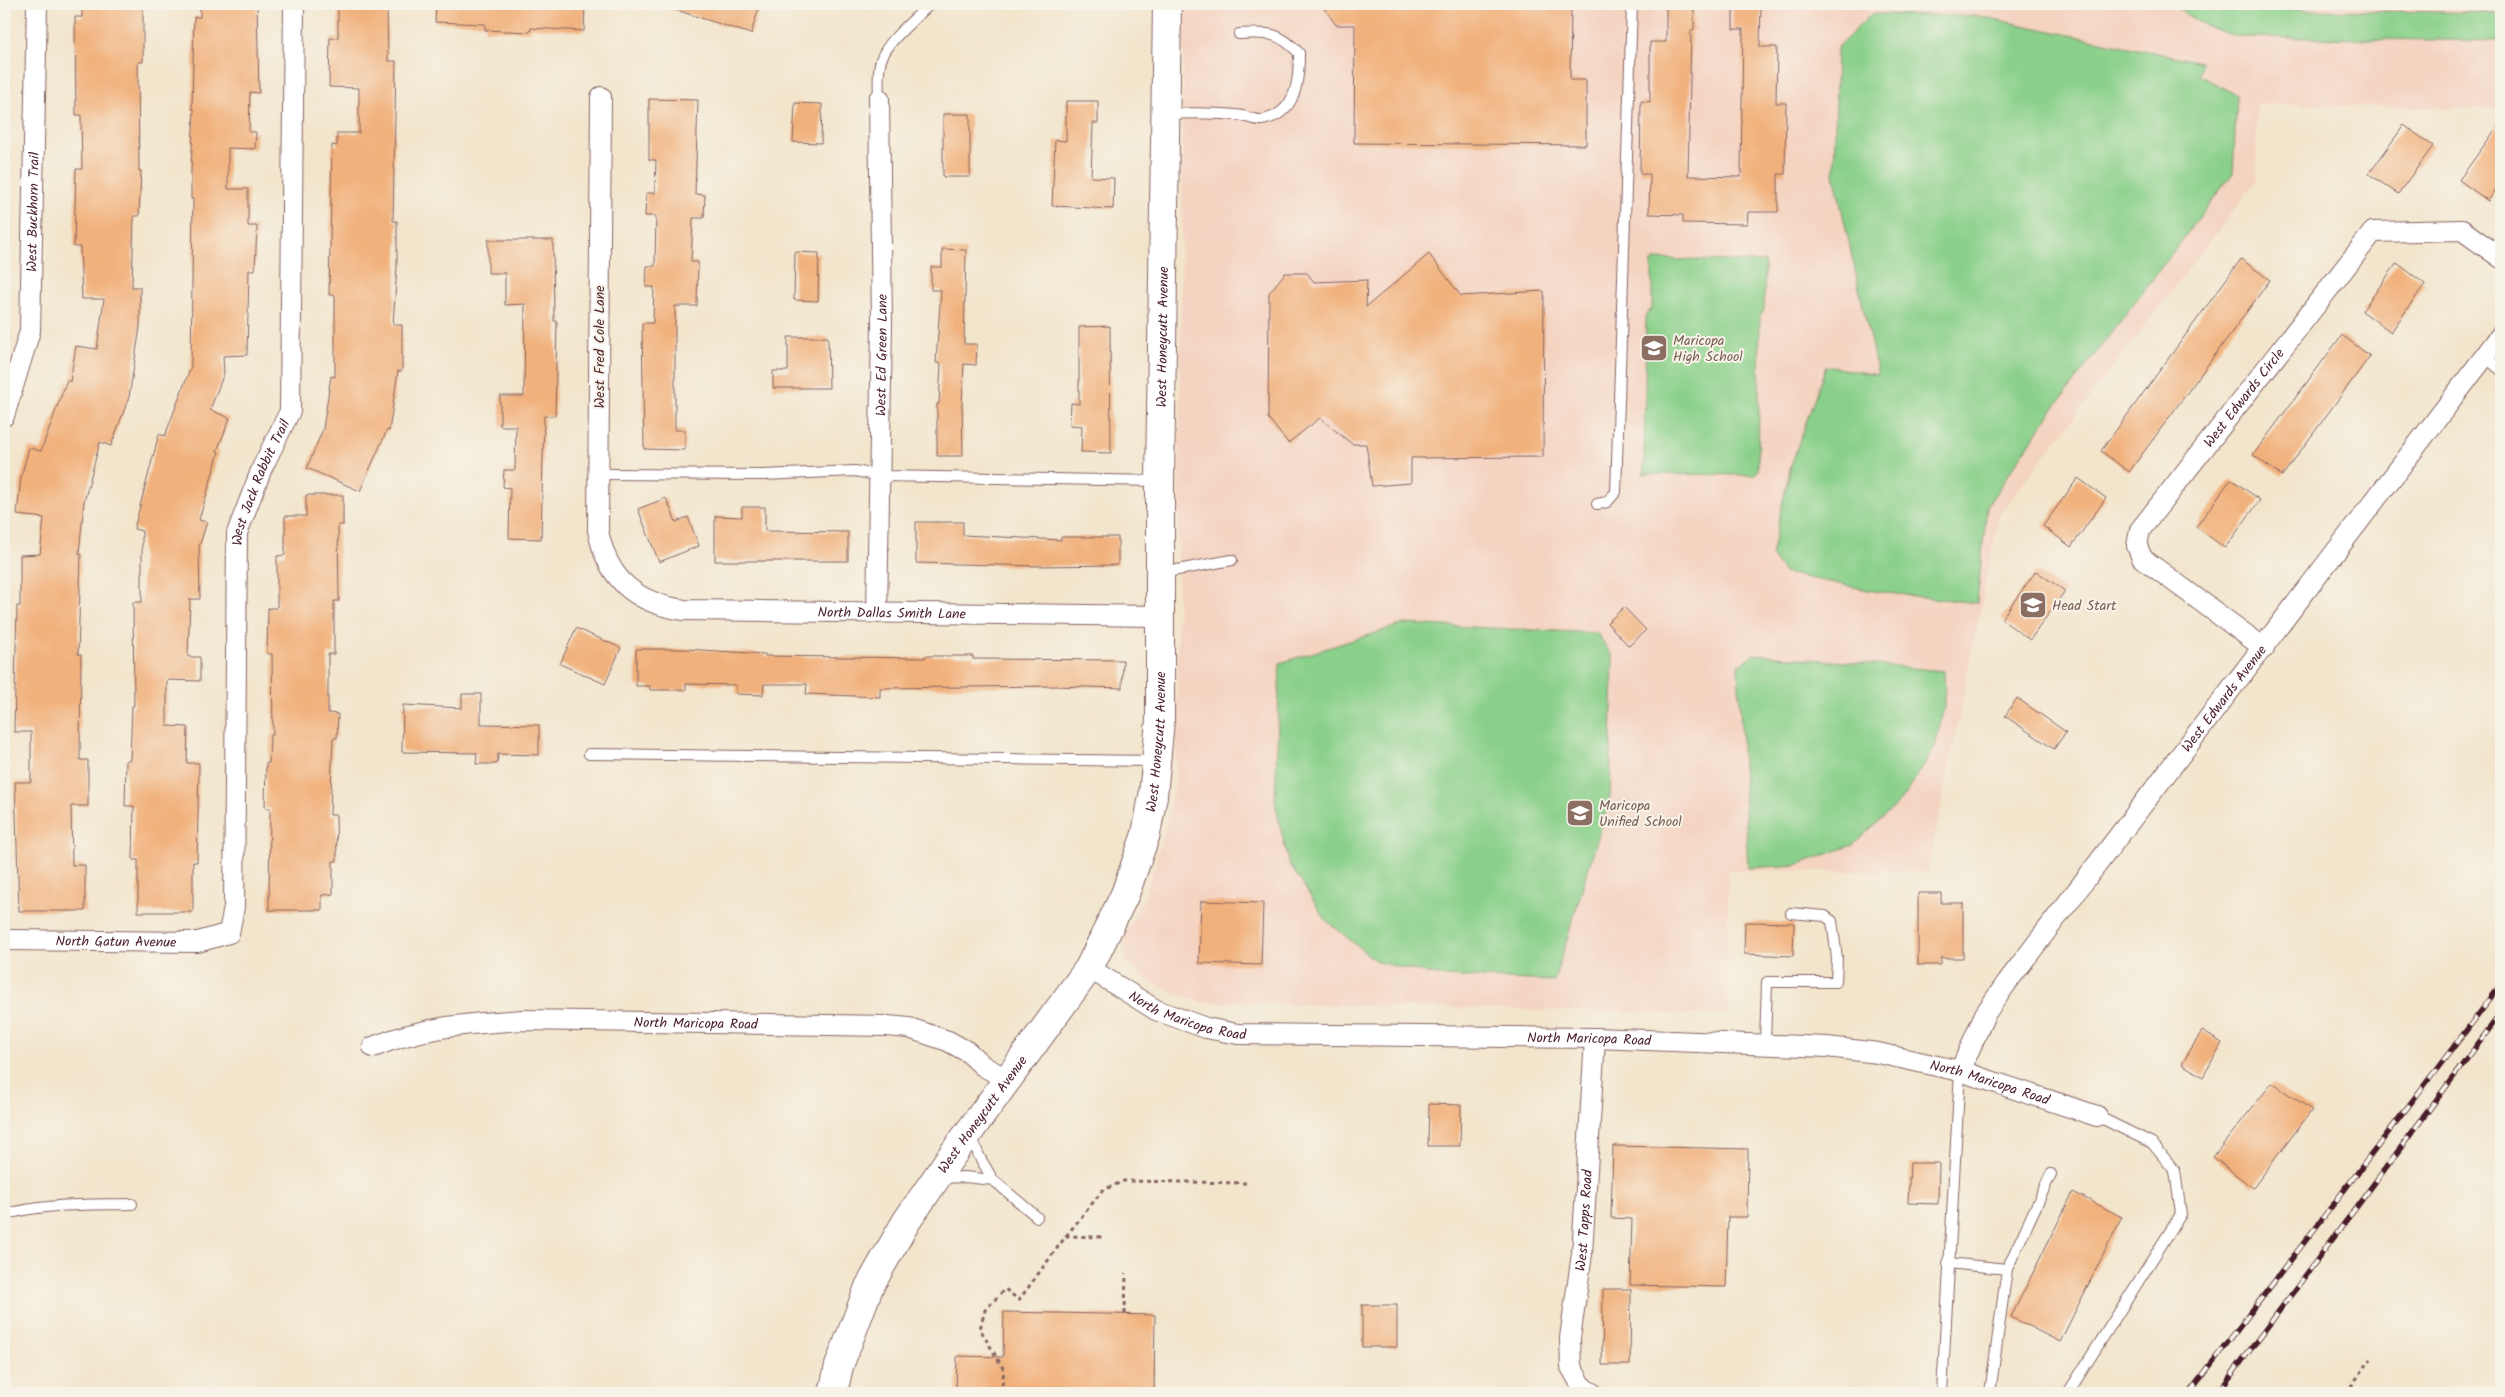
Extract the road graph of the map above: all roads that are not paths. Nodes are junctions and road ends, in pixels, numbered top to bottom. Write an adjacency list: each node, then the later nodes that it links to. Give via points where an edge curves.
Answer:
1 (37, 4): 14 (street, West Buckhorn Trail, via 30,331)
2 (294, 4): 28 (street, West Jack Rabbit Trail, via 290,411 262,468 237,533 234,907)
3 (930, 4): 8 (lane, via 881,59)
4 (1167, 4): 9 (street, West Honeycutt Avenue)
5 (1632, 4): 18 (lane, via 1616,492 1608,502)
6 (1239, 34): 9 (lane, via 1286,38 1299,53 1299,80 1291,102 1281,112 1261,120 1238,115)
7 (602, 97): 15 (street, West Fred Cole Lane)
8 (879, 99): 16 (street, West Ed Green Lane)
9 (1166, 114): 17 (street, West Honeycutt Avenue)
10 (2501, 258): 24 (street, West Edwards Circle, via 2462,230 2373,232 2140,530 2138,546 2142,558)
11 (2501, 335): 12 (street, West Edwards Avenue)
12 (2485, 357): 13 (lane); 24 (street, West Edwards Avenue)
13 (2501, 370)
14 (4, 416)
15 (598, 474): 16 (lane, via 763,475 855,471); 21 (street, West Fred Cole Lane, via 601,546 610,566)
16 (880, 476): 17 (lane); 22 (street, West Ed Green Lane)
17 (1160, 481): 20 (street, West Honeycutt Avenue)
18 (1597, 504)
19 (1232, 560): 20 (lane)
20 (1161, 574): 23 (street, West Honeycutt Avenue)
21 (628, 589): 22 (street, North Dallas Smith Lane, via 651,603 684,610)
22 (877, 613): 23 (street, North Dallas Smith Lane)
23 (1160, 616): 26 (street, West Honeycutt Avenue)
24 (2264, 648): 34 (street, West Edwards Avenue, via 2008,981 1985,1014)
25 (589, 754): 26 (lane)
26 (1157, 761): 30 (street, West Honeycutt Avenue, via 1146,834 1125,894)
27 (1791, 913): 32 (lane, via 1825,916 1832,921 1837,958 1836,982 1767,982)
28 (229, 932): 29 (street, North Gatun Avenue, via 198,942)
29 (4, 940)
30 (1088, 968): 31 (street, North Maricopa Road, via 1156,1010 1206,1028 1238,1034); 35 (street, West Honeycutt Avenue)
31 (1595, 1038): 32 (street, North Maricopa Road); 47 (street, West Tapps Road, via 1582,1254 1570,1338 1571,1367 1583,1388)
32 (1765, 1043): 34 (street, North Maricopa Road, via 1878,1053)
33 (373, 1047): 35 (street, North Maricopa Road, via 426,1029 477,1022 531,1020 887,1026 909,1028 948,1041)
34 (1960, 1071): 36 (street, North Maricopa Road); 44 (lane)
35 (1008, 1080): 37 (street, West Honeycutt Avenue)
36 (2097, 1116): 50 (lane, via 2152,1143 2175,1171 2182,1214)
37 (970, 1131): 39 (street, West Honeycutt Avenue); 40 (lane)
38 (2051, 1174): 45 (lane)
39 (936, 1178): 40 (lane); 46 (street, West Honeycutt Avenue, via 906,1222 869,1287 839,1366)
40 (993, 1180): 43 (lane)
41 (132, 1204): 42 (lane, via 62,1206)
42 (4, 1215)
43 (1037, 1217)
44 (1948, 1262): 45 (lane); 48 (lane)
45 (2007, 1269): 49 (lane)
46 (833, 1393)
47 (1592, 1393)
48 (1942, 1393)
49 (1990, 1393)
50 (2068, 1393)

